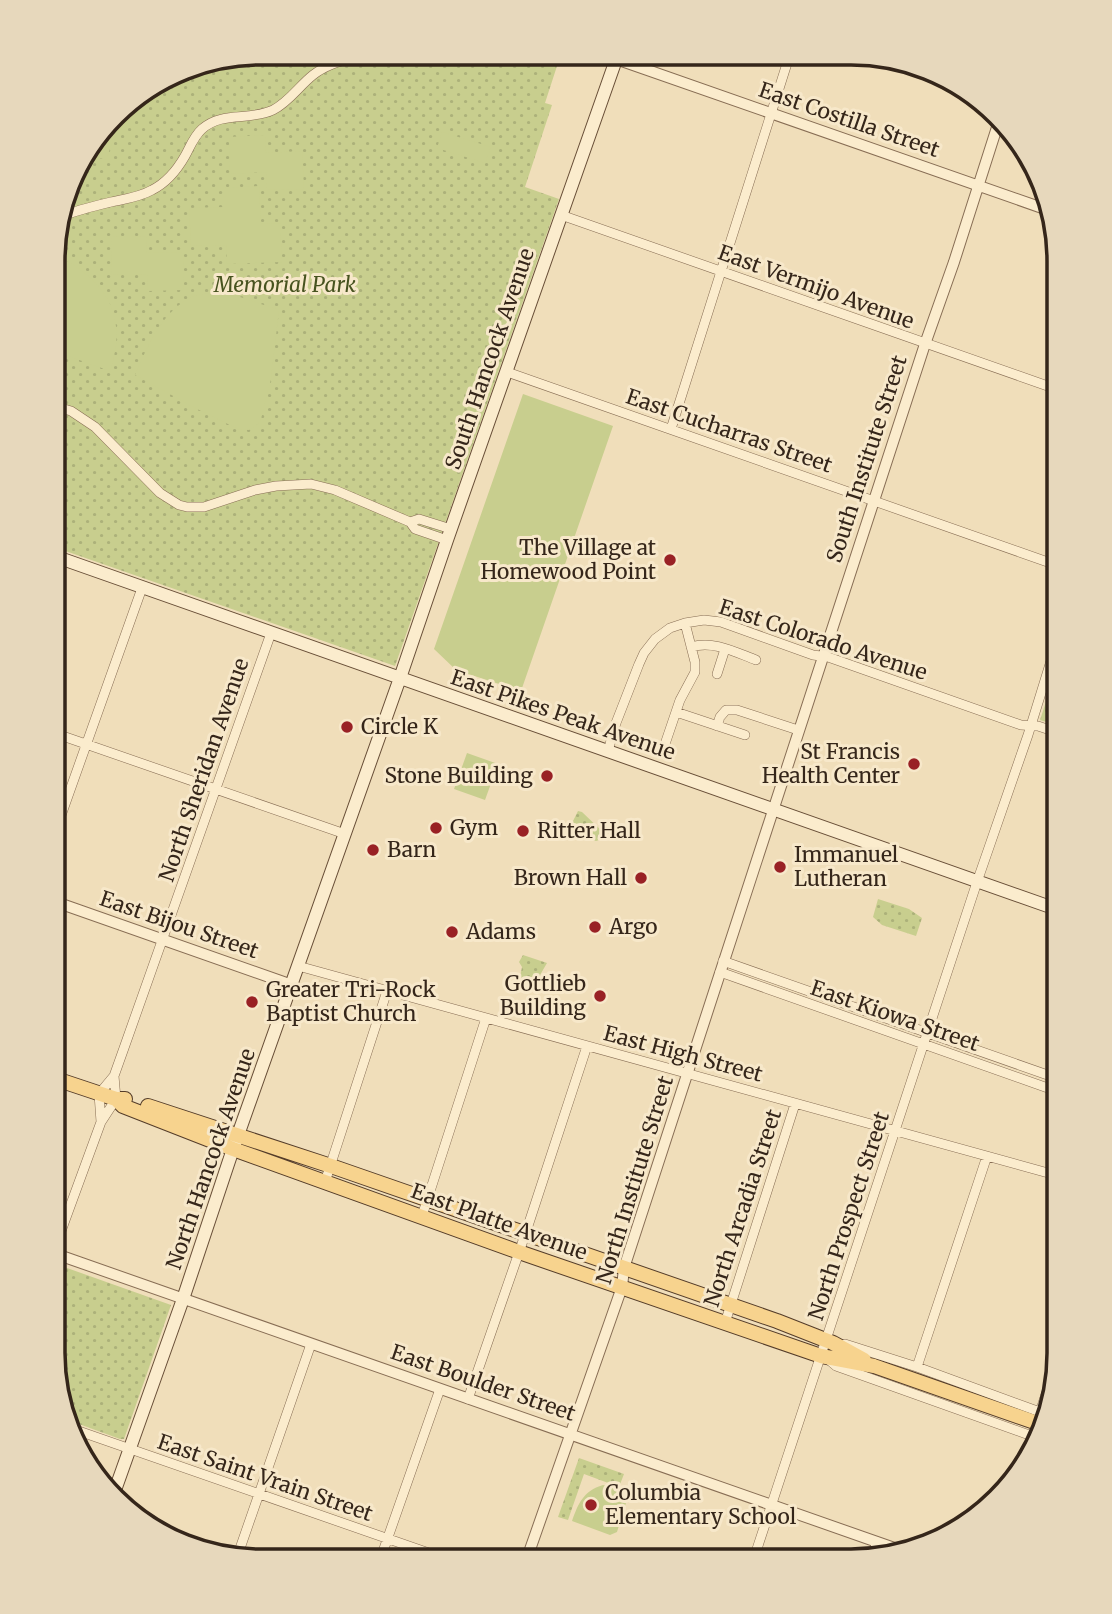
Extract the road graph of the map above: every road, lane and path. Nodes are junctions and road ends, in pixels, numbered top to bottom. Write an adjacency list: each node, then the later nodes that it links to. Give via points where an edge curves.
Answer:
1 (330, 65): 9 (street, via 273,110 225,117 203,128 175,170 154,190)
2 (614, 65): 10 (main road, South Hancock Avenue)
3 (641, 65): 5 (street, East Costilla Street)
4 (787, 65): 5 (street)
5 (772, 113): 7 (street, East Costilla Street); 11 (street)
6 (996, 130): 7 (street, South Institute Street)
7 (978, 186): 8 (street, East Costilla Street); 12 (street, South Institute Street)
8 (1040, 207)
9 (70, 214)
10 (561, 215): 11 (street, East Vermijo Avenue); 13 (main road, South Hancock Avenue)
11 (721, 272): 12 (street, East Vermijo Avenue); 16 (street)
12 (925, 344): 14 (street, East Vermijo Avenue); 17 (street, South Institute Street)
13 (507, 372): 16 (street, East Cucharras Street); 18 (main road, South Hancock Avenue)
14 (1047, 386)
15 (65, 409): 18 (street, via 95,427 160,493 179,505 204,507 267,488 312,484 410,522 415,529)
16 (671, 429): 17 (street, East Cucharras Street)
17 (873, 500): 20 (street, East Cucharras Street); 26 (street, South Institute Street)
18 (449, 534): 30 (main road, South Hancock Avenue)
19 (65, 560): 21 (main road, East Pikes Peak Avenue)
20 (1047, 562)
21 (142, 588): 23 (main road, East Pikes Peak Avenue); 38 (street)
22 (685, 623): 24 (street); 26 (street, East Colorado Avenue, via 721,622); 40 (street, East Colorado Avenue, via 662,633 644,653)
23 (271, 633): 30 (main road, East Pikes Peak Avenue); 41 (street, North Sheridan Avenue)
24 (691, 647): 25 (street); 31 (street, via 695,672)
25 (725, 649): 27 (street); 28 (street)
26 (822, 657): 33 (street, East Colorado Avenue); 35 (street, South Institute Street)
27 (756, 660)
28 (717, 674)
29 (1047, 674): 33 (street, North Prospect Street)
30 (400, 678): 40 (main road, East Pikes Peak Avenue); 44 (main road, North Hancock Avenue)
31 (676, 712): 32 (street); 39 (street)
32 (717, 726): 35 (street, via 726,710 737,710); 36 (street)
33 (1031, 726): 34 (street, East Colorado Avenue); 45 (street, North Prospect Street)
34 (1047, 729)
35 (798, 730): 43 (street, South Institute Street)
36 (745, 735)
37 (65, 737): 38 (street)
38 (86, 744): 41 (street); 42 (street)
39 (664, 747)
40 (608, 751): 43 (main road, East Pikes Peak Avenue)
41 (216, 789): 44 (street); 48 (street, North Sheridan Avenue)
42 (65, 804)
43 (773, 809): 45 (main road, East Pikes Peak Avenue); 50 (street, North Institute Street)
44 (345, 835): 49 (main road, North Hancock Avenue)
45 (977, 881): 47 (main road, East Pikes Peak Avenue); 54 (street, North Prospect Street)
46 (65, 905): 48 (street, East Bijou Street)
47 (1047, 906)
48 (162, 940): 51 (street, East Bijou Street); 59 (street, North Sheridan Avenue)
49 (298, 966): 51 (main road, North Hancock Avenue); 52 (street, East High Street)
50 (721, 967): 54 (street, East Kiowa Street); 55 (street, East Kiowa Street); 57 (street, North Institute Street)
51 (292, 985): 67 (main road, North Hancock Avenue)
52 (387, 991): 53 (street, East High Street); 70 (street)
53 (486, 1018): 56 (street, East High Street); 73 (street)
54 (928, 1032): 55 (street, North Prospect Street); 58 (street, East Kiowa Street)
55 (924, 1044): 61 (street, East Kiowa Street); 66 (street, North Prospect Street)
56 (587, 1046): 57 (street, East High Street); 76 (street)
57 (688, 1073): 64 (street, East High Street); 79 (street, North Institute Street)
58 (1047, 1075)
59 (114, 1076): 62 (street, North Sheridan Avenue); 63 (street, North Sheridan Avenue)
60 (65, 1082): 62 (main road, East Platte Avenue)
61 (1047, 1088)
62 (99, 1094): 63 (main road, East Platte Avenue); 65 (street)
63 (116, 1099): 65 (street); 67 (main road, East Platte Avenue); 68 (main road, East Platte Avenue, via 123,1106)
64 (795, 1104): 66 (street, East High Street); 82 (street, North Arcadia Street)
65 (101, 1122): 75 (street)
66 (896, 1131): 69 (street, East High Street); 84 (street, North Prospect Street)
67 (238, 1135): 68 (main road, North Hancock Avenue); 70 (main road, East Platte Avenue)
68 (233, 1149): 72 (main road, East Platte Avenue); 81 (main road, North Hancock Avenue)
69 (987, 1156): 71 (street, East High Street); 88 (street)
70 (331, 1166): 72 (street); 73 (main road, East Platte Avenue)
71 (1047, 1173)
72 (325, 1182): 74 (main road, East Platte Avenue)
73 (427, 1200): 74 (street); 76 (main road, East Platte Avenue)
74 (422, 1216): 77 (main road, East Platte Avenue)
75 (65, 1219)
76 (525, 1235): 77 (street); 79 (main road, East Platte Avenue)
77 (519, 1252): 80 (main road, East Platte Avenue); 90 (street)
78 (65, 1257): 81 (street, East Boulder Street)
79 (624, 1268): 80 (street, North Institute Street); 82 (main road, East Platte Avenue)
80 (622, 1287): 83 (main road, East Platte Avenue); 95 (street, North Institute Street)
81 (183, 1299): 85 (street, East Boulder Street); 96 (main road, North Hancock Avenue)
82 (730, 1305): 83 (street, North Arcadia Street); 84 (main road, East Platte Avenue)
83 (724, 1323): 86 (main road, East Platte Avenue)
84 (829, 1341): 86 (street, North Prospect Street); 87 (main road, East Platte Avenue); 88 (street)
85 (311, 1344): 89 (street, East Boulder Street); 98 (street)
86 (824, 1357): 87 (main road, East Platte Avenue); 92 (street, via 836,1366); 99 (street, North Prospect Street)
87 (874, 1366): 93 (main road, East Platte Avenue)
88 (917, 1367): 91 (street)
89 (440, 1389): 90 (street, East Boulder Street); 100 (street)
90 (468, 1399): 95 (street, East Boulder Street)
91 (1034, 1423)
92 (1034, 1423)
93 (1034, 1423)
94 (82, 1432): 96 (street, East Saint Vrain Street)
95 (571, 1435): 99 (street, East Boulder Street); 107 (street, North Institute Street)
96 (129, 1449): 97 (main road, North Hancock Avenue); 98 (street, East Saint Vrain Street)
97 (117, 1486)
98 (259, 1494): 100 (street, East Saint Vrain Street); 104 (street)
99 (772, 1505): 101 (street, East Boulder Street); 108 (street, North Prospect Street)
100 (388, 1539): 105 (street); 106 (street, East Saint Vrain Street)
101 (877, 1542): 102 (street, East Boulder Street); 103 (street)
102 (887, 1545)
103 (875, 1547)
104 (240, 1548)
105 (384, 1549)
106 (417, 1549)
107 (530, 1549)
108 (757, 1549)

